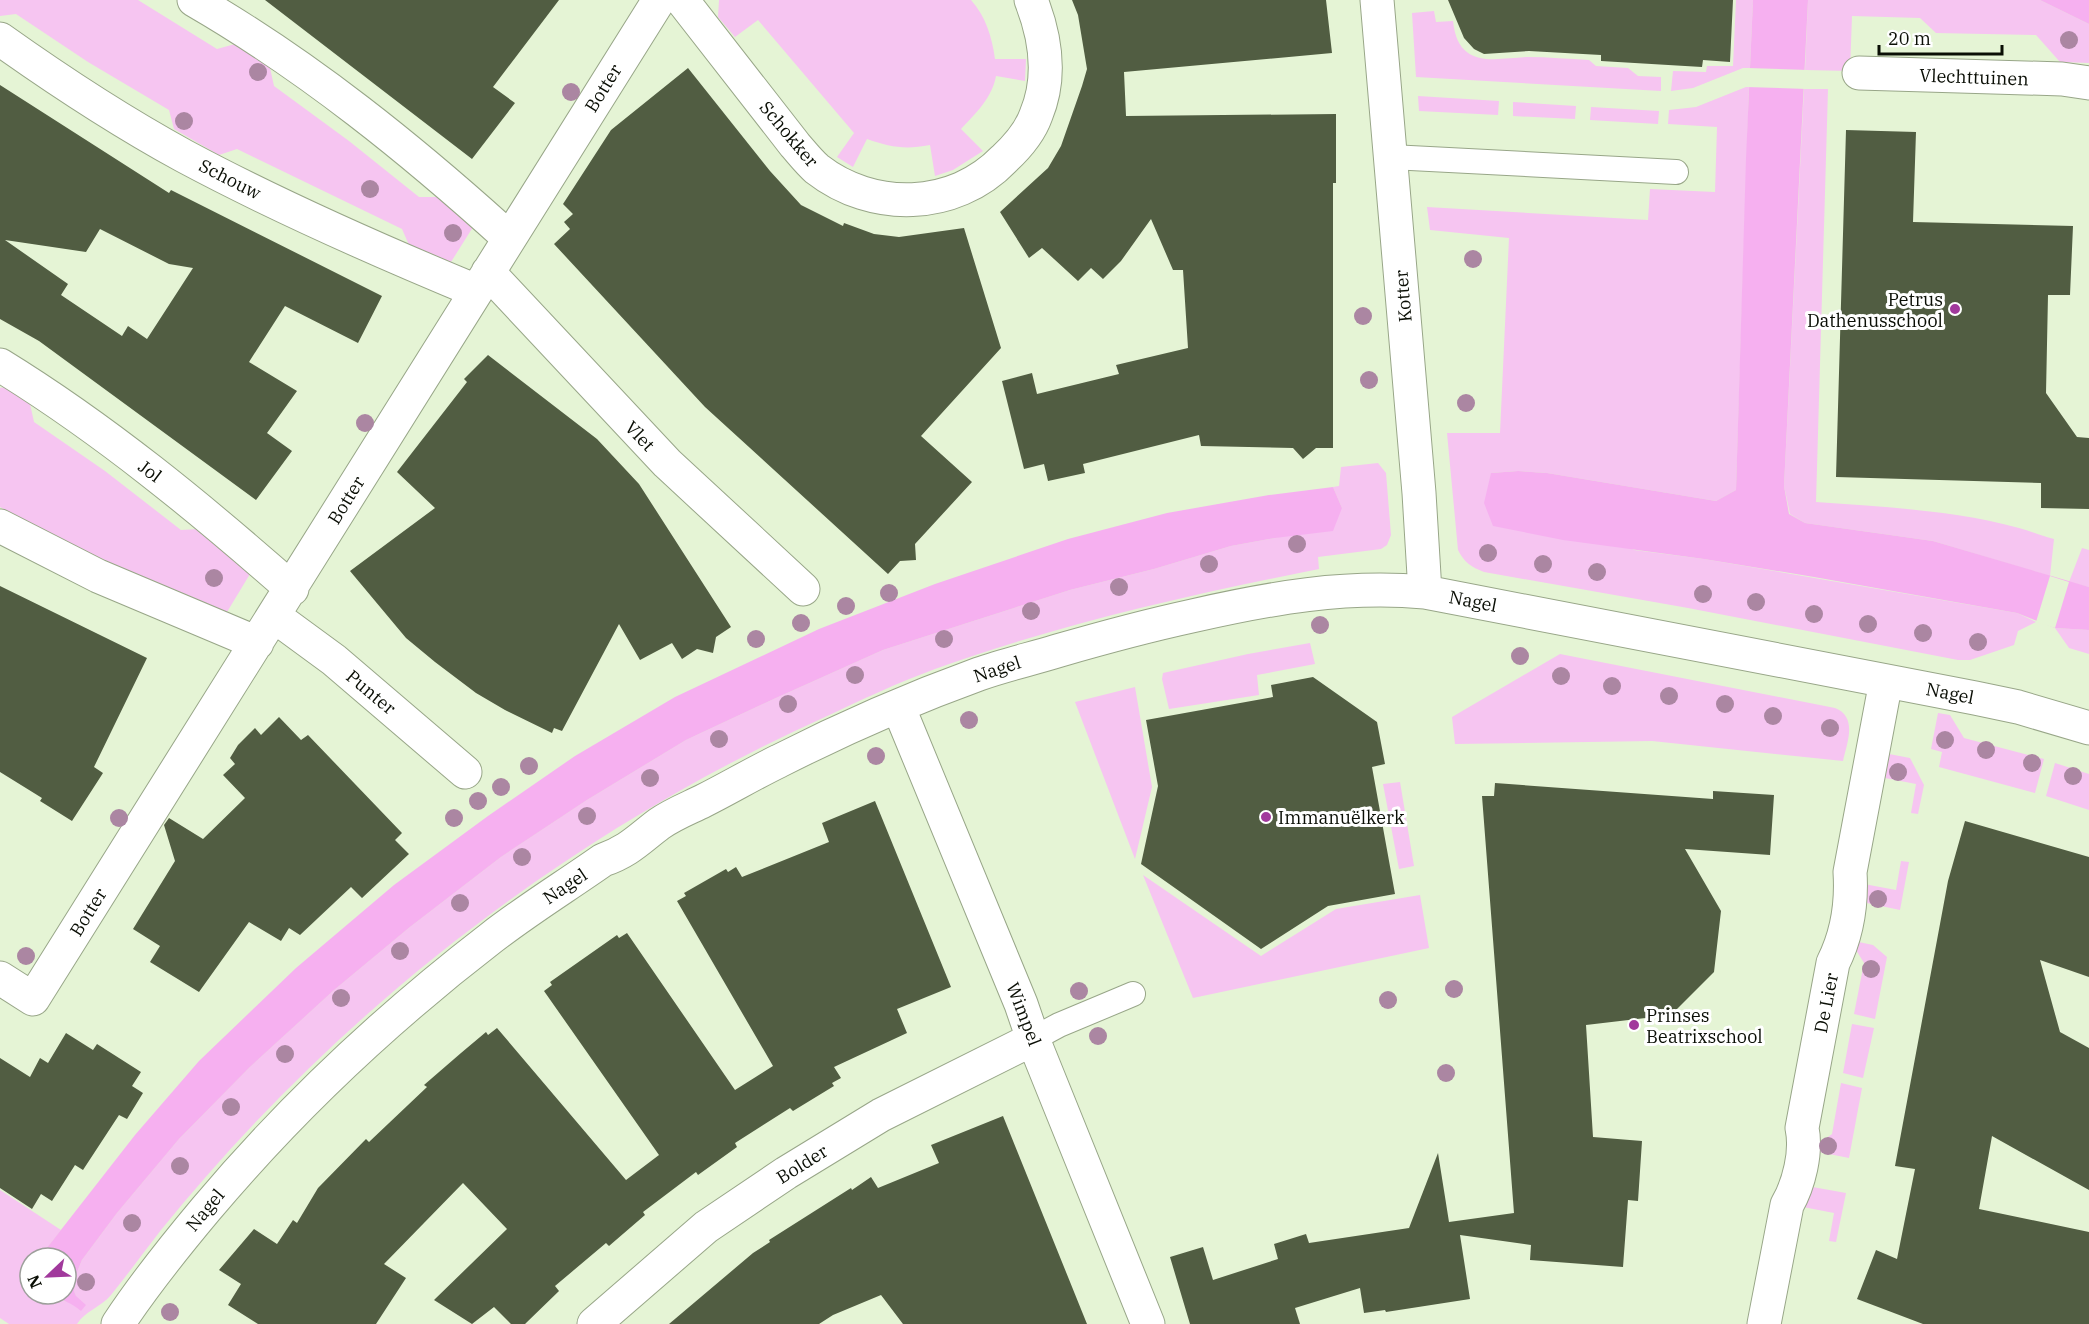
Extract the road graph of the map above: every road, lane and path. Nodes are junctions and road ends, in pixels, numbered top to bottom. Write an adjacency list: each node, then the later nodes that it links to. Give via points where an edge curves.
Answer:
1 (194, 0): 11 (street, via 288,61 400,144)
2 (659, 0): 11 (street, Botter)
3 (682, 0): 4 (street, Schokker, via 815,167 866,195 903,200 943,196 968,186 998,165 1028,131 1043,91 1046,65 1045,42)
4 (1031, 0)
5 (1377, 0): 9 (street, Kotter)
6 (0, 39): 12 (street, Schouw, via 183,155 321,225)
7 (1859, 73): 8 (street, Vlechttuinen)
8 (2089, 83)
9 (1391, 157): 10 (lane); 17 (street, Kotter)
10 (1676, 172)
11 (509, 238): 12 (street, Botter)
12 (482, 281): 15 (street, Botter); 16 (street, Vlet, via 666,463)
13 (0, 365): 15 (street, Jol, via 157,476)
14 (0, 526): 18 (street, via 98,576)
15 (292, 589): 18 (street, Botter)
16 (803, 589)
17 (1425, 592): 19 (street, Nagel); 20 (street, Nagel, via 1338,591 1156,623 999,667)
18 (265, 630): 22 (street, Punter, via 334,660); 23 (street, Botter, via 33,999)
19 (1886, 681): 21 (street, Nagel, via 2018,707); 29 (street, De Lier, via 1850,872 1852,892 1842,946 1833,963 1802,1128 1804,1142 1795,1191 1787,1205)
20 (898, 706): 25 (street, Wimpel); 26 (street, Nagel, via 806,747 659,824 644,838 603,860 490,938 395,1017 287,1119 171,1250)
21 (2089, 728)
22 (465, 772)
23 (0, 978)
24 (1132, 994): 25 (lane)
25 (1033, 1039): 27 (street, Bolder, via 881,1115 786,1173 706,1227); 28 (street, Wimpel)
26 (118, 1324)
27 (594, 1324)
28 (1148, 1324)
29 (1764, 1324)

